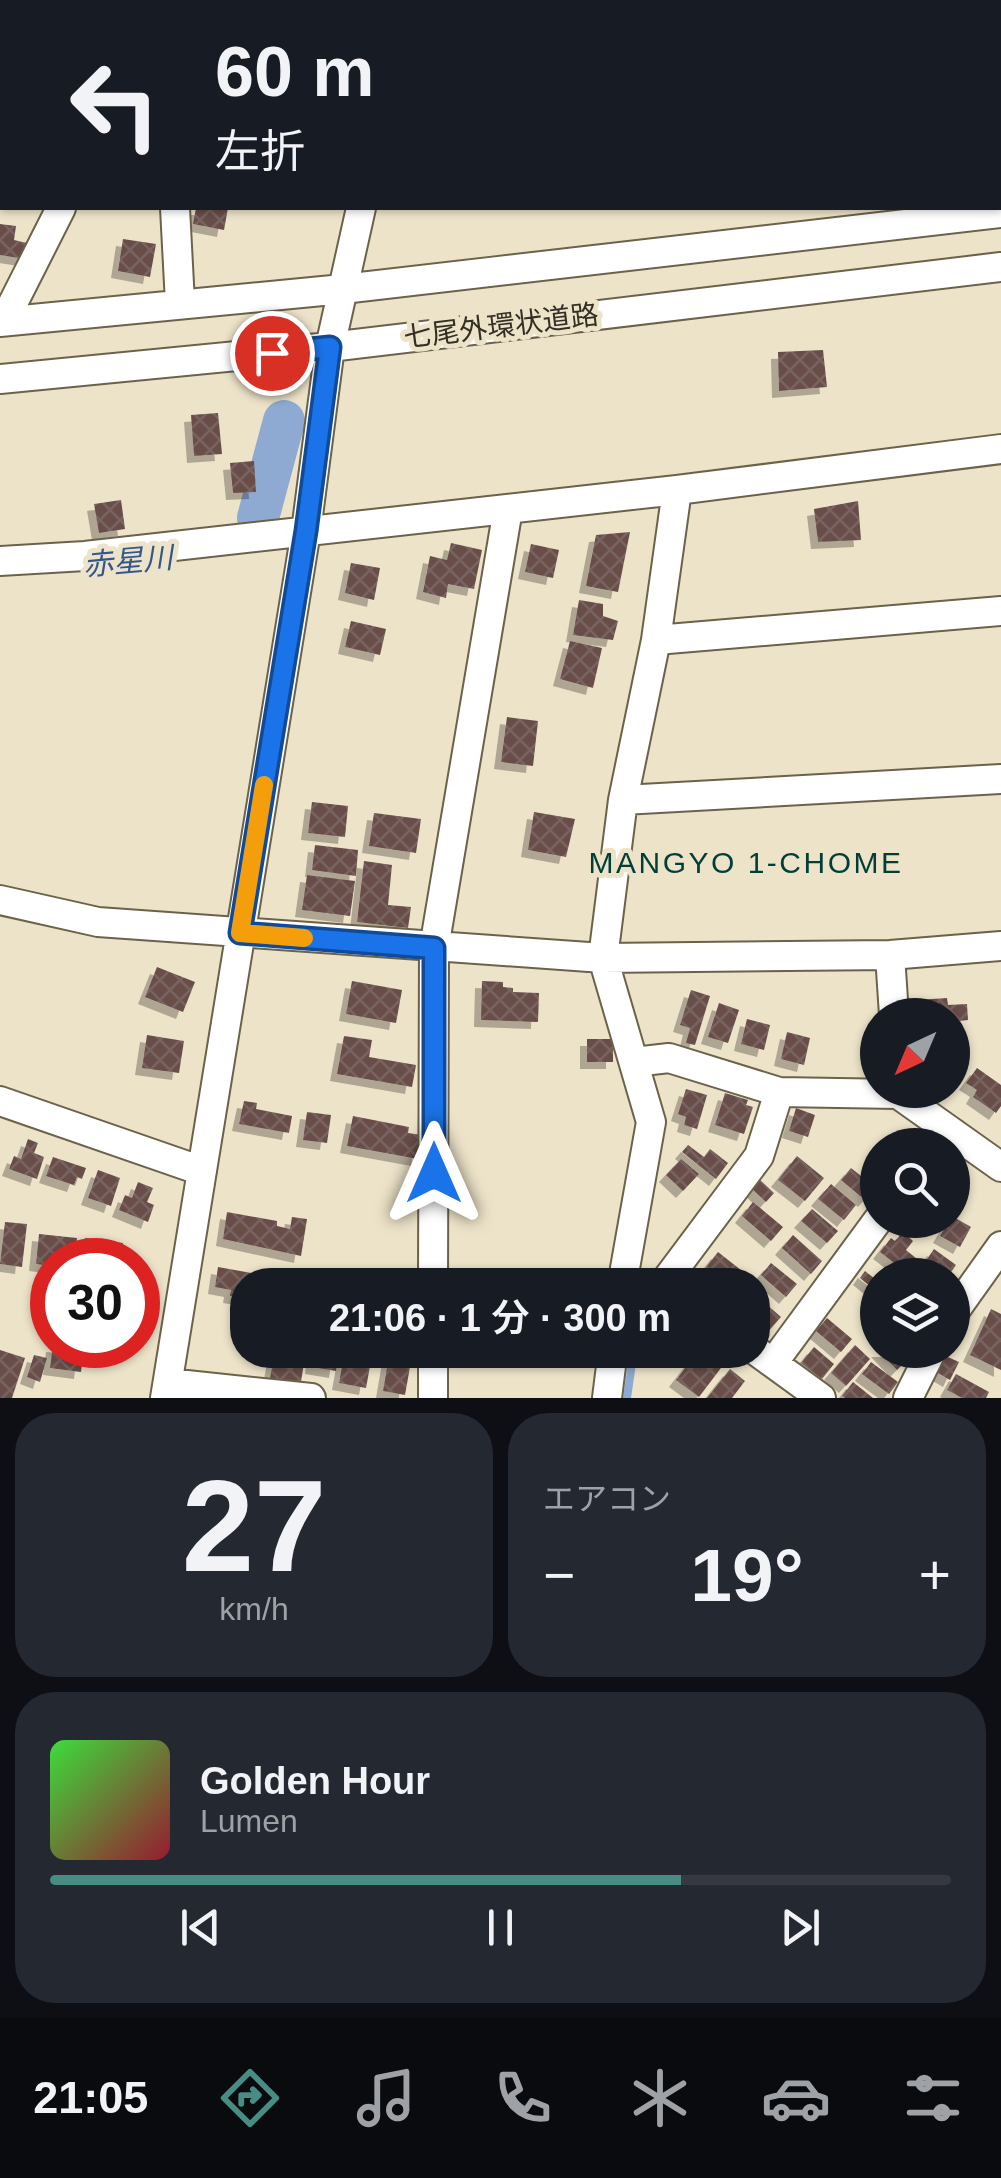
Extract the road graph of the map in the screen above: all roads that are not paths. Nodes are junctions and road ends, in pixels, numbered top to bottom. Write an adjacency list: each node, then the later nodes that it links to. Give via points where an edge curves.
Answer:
1 (60, 210): 8 (street)
2 (174, 210): 7 (street)
3 (361, 210): 6 (street)
4 (1001, 214): 6 (street, 七尾外環状道路)
5 (1001, 267): 9 (street, 七尾外環状道路)
6 (343, 289): 7 (street, 七尾外環状道路); 9 (street)
7 (180, 303): 8 (street, 七尾外環状道路)
8 (2, 321)
9 (330, 347): 10 (street, 七尾外環状道路); 14 (street)
10 (0, 378)
11 (1001, 450): 12 (street)
12 (677, 490): 13 (street); 17 (street)
13 (508, 509): 14 (street); 23 (street)
14 (306, 531): 15 (street); 21 (street)
15 (0, 561)
16 (1001, 612): 17 (street)
17 (656, 640): 19 (street)
18 (1001, 779): 19 (street)
19 (623, 800): 25 (street)
20 (0, 900): 21 (street, via 98,922)
21 (240, 933): 23 (street); 35 (street)
22 (1001, 946): 24 (street)
23 (434, 948): 25 (street); 38 (street)
24 (890, 956): 25 (street); 26 (street)
25 (603, 958): 27 (street)
26 (893, 998)
27 (634, 1062): 28 (street, via 669,1058); 39 (street, via 650,1122)
28 (780, 1092): 29 (street); 40 (street, via 759,1156)
29 (860, 1092)
30 (0, 1101): 35 (street)
31 (914, 1108): 32 (street)
32 (933, 1128)
33 (970, 1151): 34 (street)
34 (1001, 1167)
35 (202, 1171): 47 (street)
36 (863, 1238): 42 (street)
37 (1001, 1246): 41 (street)
38 (433, 1268)
39 (625, 1268)
40 (677, 1268)
41 (970, 1290)
42 (770, 1348)
43 (770, 1361): 51 (street)
44 (433, 1368): 49 (street)
45 (611, 1368): 50 (street)
46 (923, 1368): 52 (street)
47 (167, 1390): 48 (street)
48 (311, 1398)
49 (433, 1398)
50 (607, 1398)
51 (821, 1398)
52 (908, 1398)

